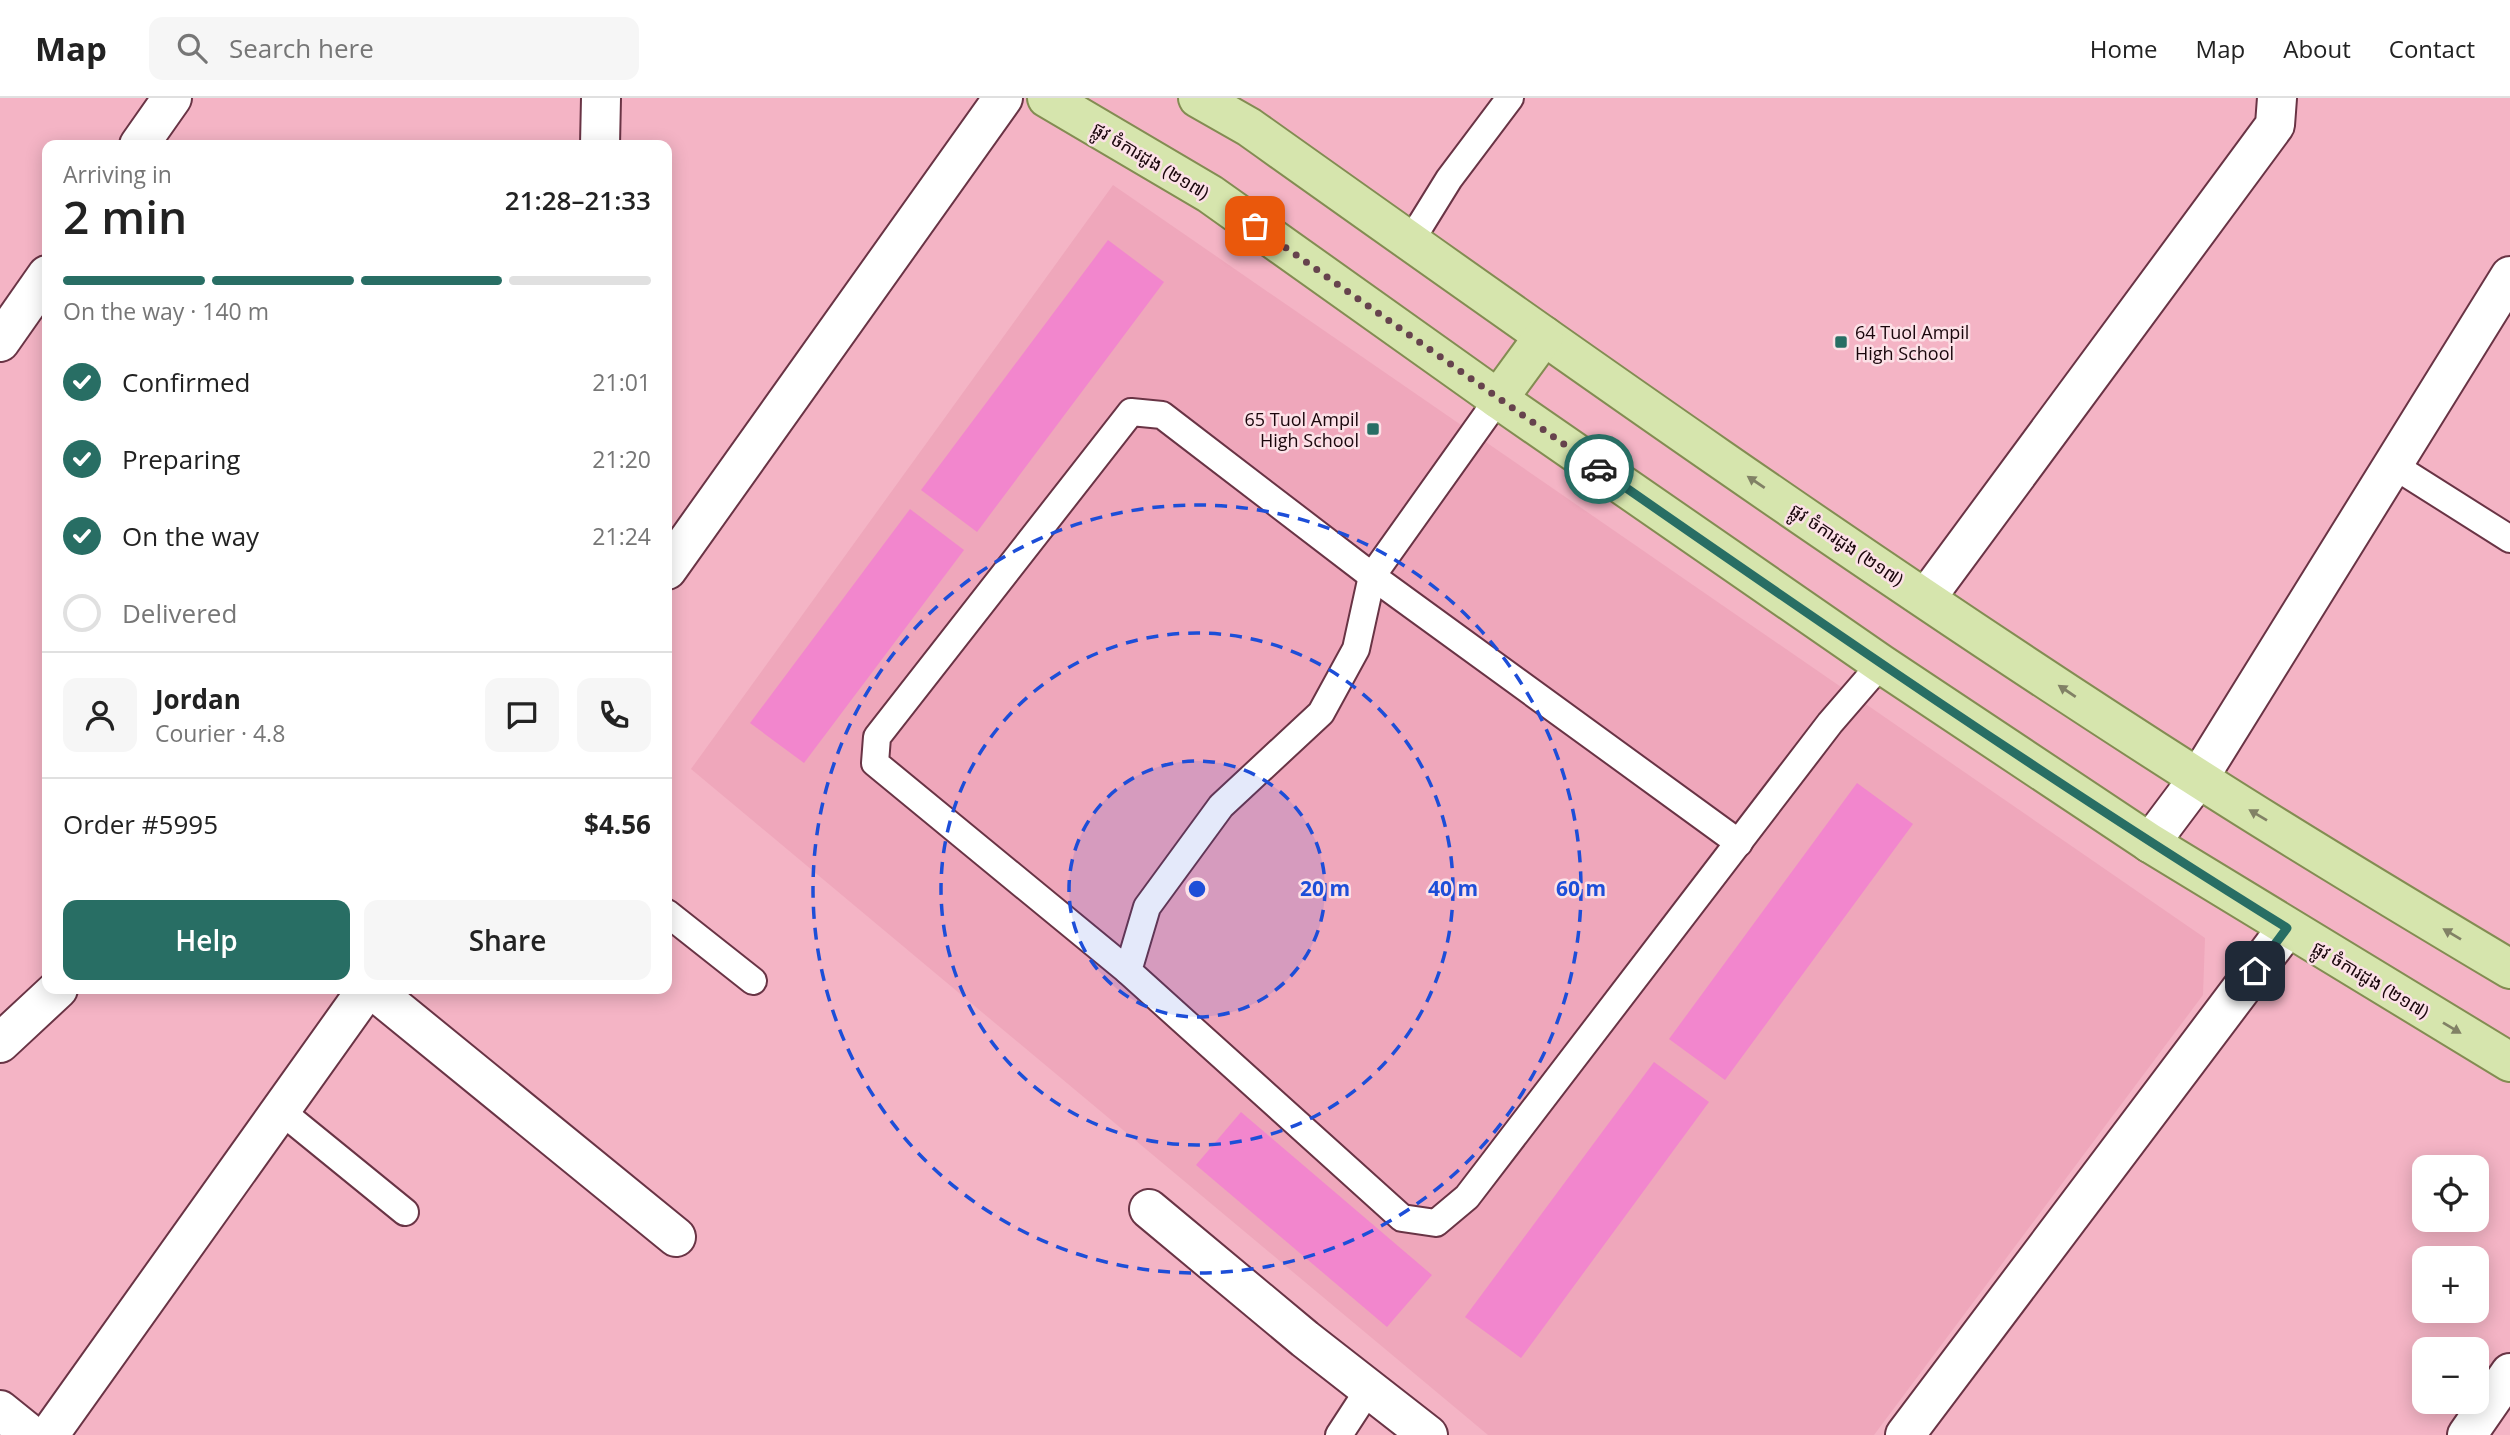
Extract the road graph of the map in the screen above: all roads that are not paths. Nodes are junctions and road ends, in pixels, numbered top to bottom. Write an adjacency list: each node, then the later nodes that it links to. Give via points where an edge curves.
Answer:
1 (172, 98): 8 (street)
2 (601, 98): 9 (street)
3 (1003, 98): 19 (street)
4 (1047, 98): 16 (main road, ផ្លូវ ចំការដូង (២១៧), via 1210,194)
5 (1198, 98): 10 (main road, ផ្លូវ ចំការដូង (២១៧), via 1249,127)
6 (1510, 98): 10 (lane, via 1449,179)
7 (2277, 98): 21 (street, via 2275,125)
8 (143, 140)
9 (600, 140)
10 (1410, 242): 14 (main road, ផ្លូវ ចំការដូង (២១៧))
11 (2510, 276): 17 (street)
12 (42, 279): 13 (street)
13 (12, 300): 15 (street)
14 (1544, 336): 16 (main road); 21 (main road, ផ្លូវ ចំការដូង (២១៧), one-way to 14)
15 (0, 342)
16 (1498, 399): 20 (lane); 22 (main road, ផ្លូវ ចំការដូង (២១៧))
17 (2393, 465): 18 (lane); 23 (street)
18 (2510, 539)
19 (672, 563)
20 (1372, 576): 24 (lane); 29 (lane, via 1356,649 1321,713 1222,806 1147,907); 29 (lane, via 1162,415 1131,412 877,737 875,763)
21 (1926, 598): 23 (main road, ផ្លូវ ចំការដូង (២១៧), one-way to 21)
22 (1881, 664): 24 (lane); 25 (main road, ផ្លូវ ចំការដូង (២១៧))
23 (2198, 779): 25 (street); 28 (main road, ផ្លូវ ចំការដូង (២១៧), one-way to 23)
24 (1739, 843): 29 (lane, via 1467,1197 1436,1223 1402,1218)
25 (2150, 843): 27 (main road, ផ្លូវ ចំការដូង (២១៧))
26 (672, 916): 30 (lane)
27 (2287, 928): 35 (main road, ផ្លូវ ចំការដូង (២១៧), one-way to 35); 47 (street)
28 (2507, 961)
29 (1128, 971)
30 (753, 981)
31 (53, 994): 34 (street)
32 (366, 994): 36 (street)
33 (376, 994): 39 (street)
34 (0, 1043)
35 (2510, 1062)
36 (281, 1111): 38 (lane); 44 (street)
37 (1149, 1209): 41 (street)
38 (405, 1212)
39 (676, 1237)
40 (2510, 1373): 48 (street)
41 (1369, 1390): 45 (lane); 46 (street)
42 (0, 1410): 43 (street)
43 (31, 1435)
44 (48, 1435)
45 (1339, 1435)
46 (1428, 1435)
47 (1905, 1435)
48 (2467, 1435)

